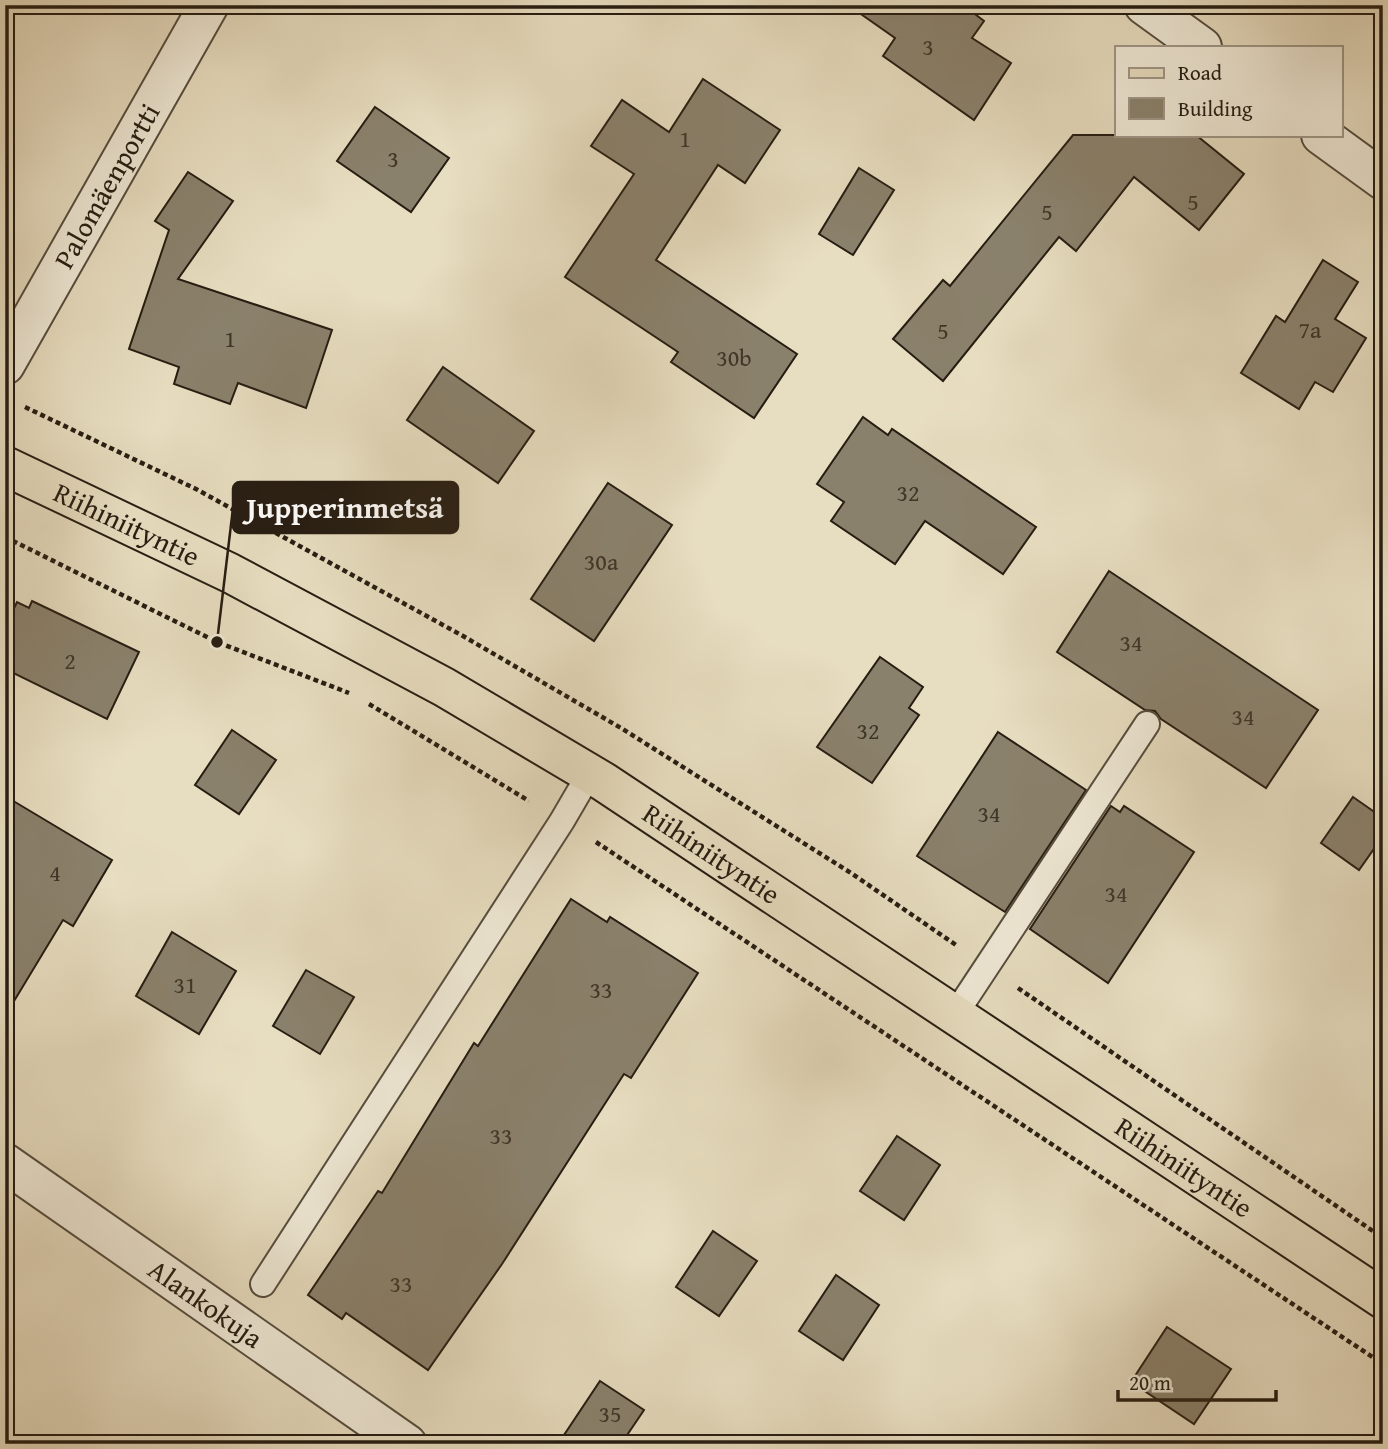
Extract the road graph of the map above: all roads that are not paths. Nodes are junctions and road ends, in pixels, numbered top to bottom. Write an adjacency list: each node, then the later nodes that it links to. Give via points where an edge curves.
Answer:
1 (209, 5): 6 (street, Palomäenportti)
2 (1144, 5): 3 (street)
3 (1201, 46)
4 (1322, 136): 5 (street)
5 (1383, 180)
6 (5, 365)
7 (5, 466): 9 (main road, Riihiniityntie, via 230,573 444,687)
8 (1147, 724): 10 (lane)
9 (590, 773): 10 (main road, Riihiniityntie); 12 (lane)
10 (956, 1013): 13 (main road, Riihiniityntie)
11 (5, 1163): 14 (street, Alankokuja)
12 (263, 1283)
13 (1383, 1299)
14 (407, 1444)

